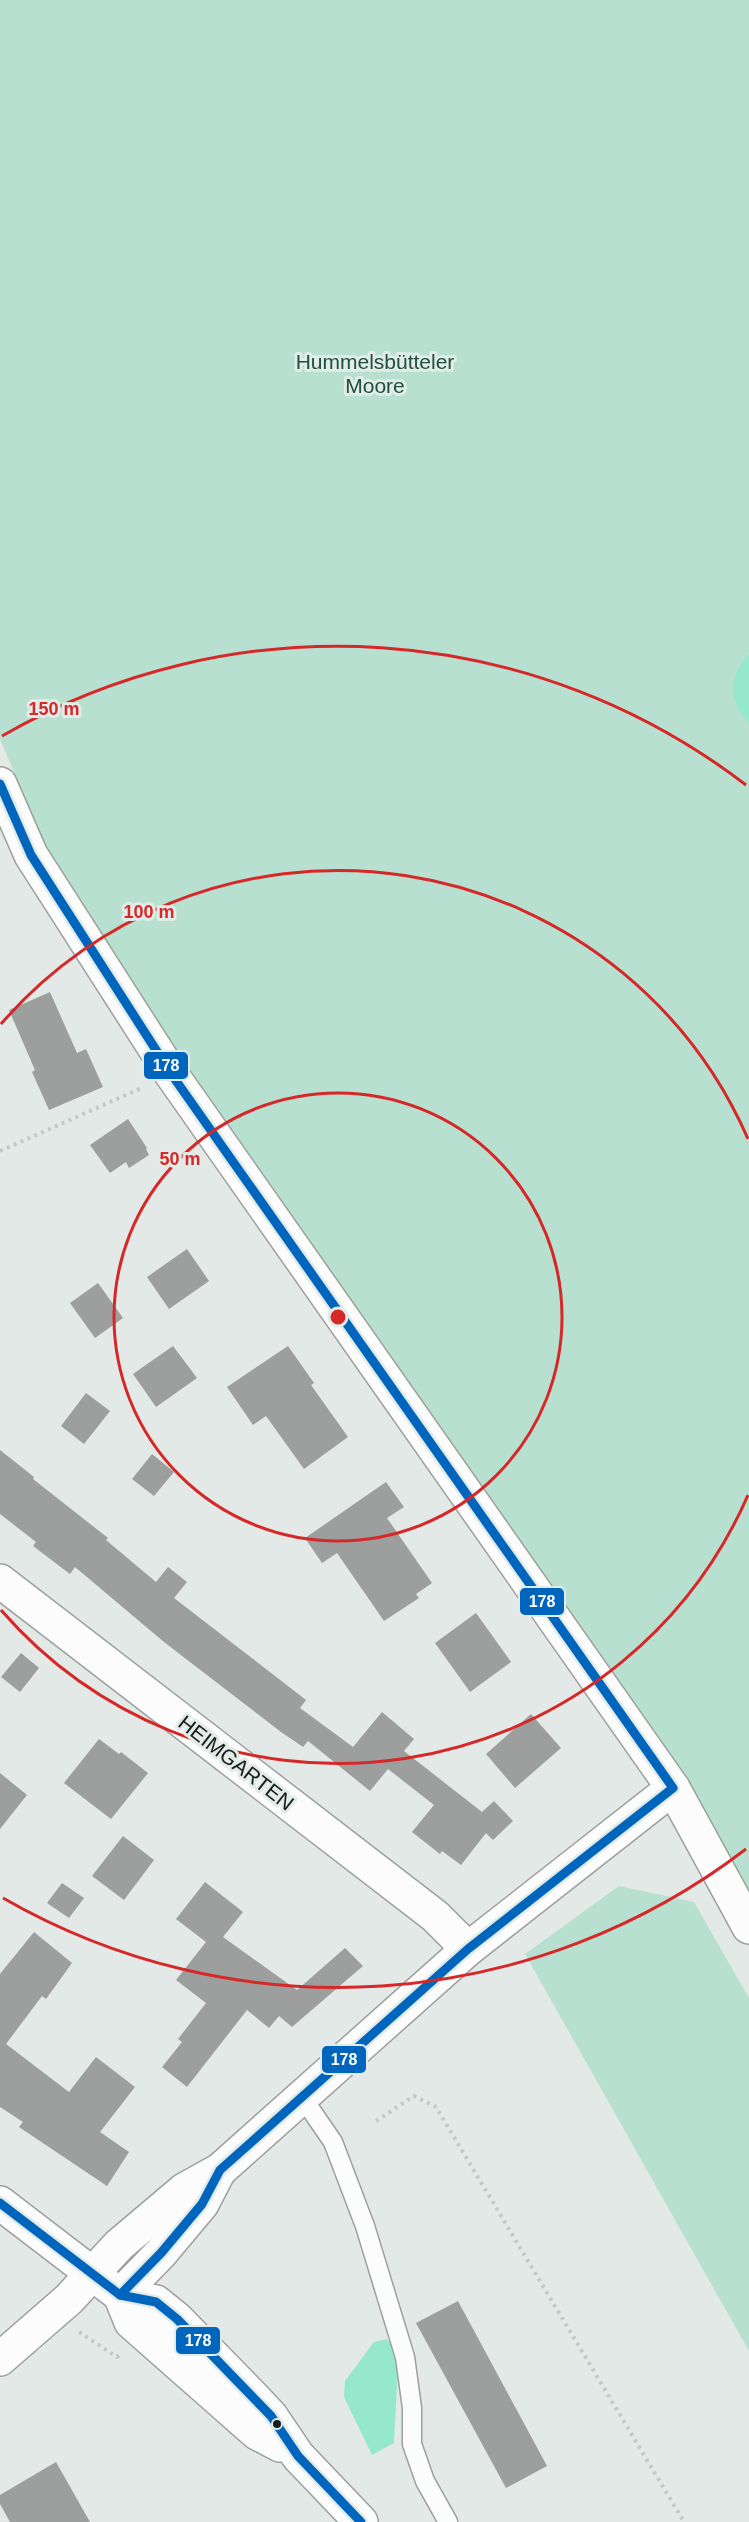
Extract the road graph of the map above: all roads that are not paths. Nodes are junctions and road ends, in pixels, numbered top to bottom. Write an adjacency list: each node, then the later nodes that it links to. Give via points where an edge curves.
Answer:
1 (0, 784): 3 (street, via 31,855 172,1075)
2 (0, 1581): 5 (street, HEIMGARTEN, via 435,1916)
3 (672, 1788): 4 (street); 5 (street)
4 (749, 1927)
5 (468, 1949): 6 (street)
6 (302, 2097): 7 (street); 13 (lane, via 333,2142 364,2226 405,2357 412,2444 425,2481)
7 (220, 2170): 9 (street, via 184,2190 119,2245); 10 (street, via 202,2204)
8 (0, 2203): 9 (street)
9 (93, 2273): 10 (street); 11 (street)
10 (120, 2295): 12 (street, via 130,2322 257,2433 298,2456)
11 (0, 2359)
12 (360, 2522)
13 (448, 2522)

